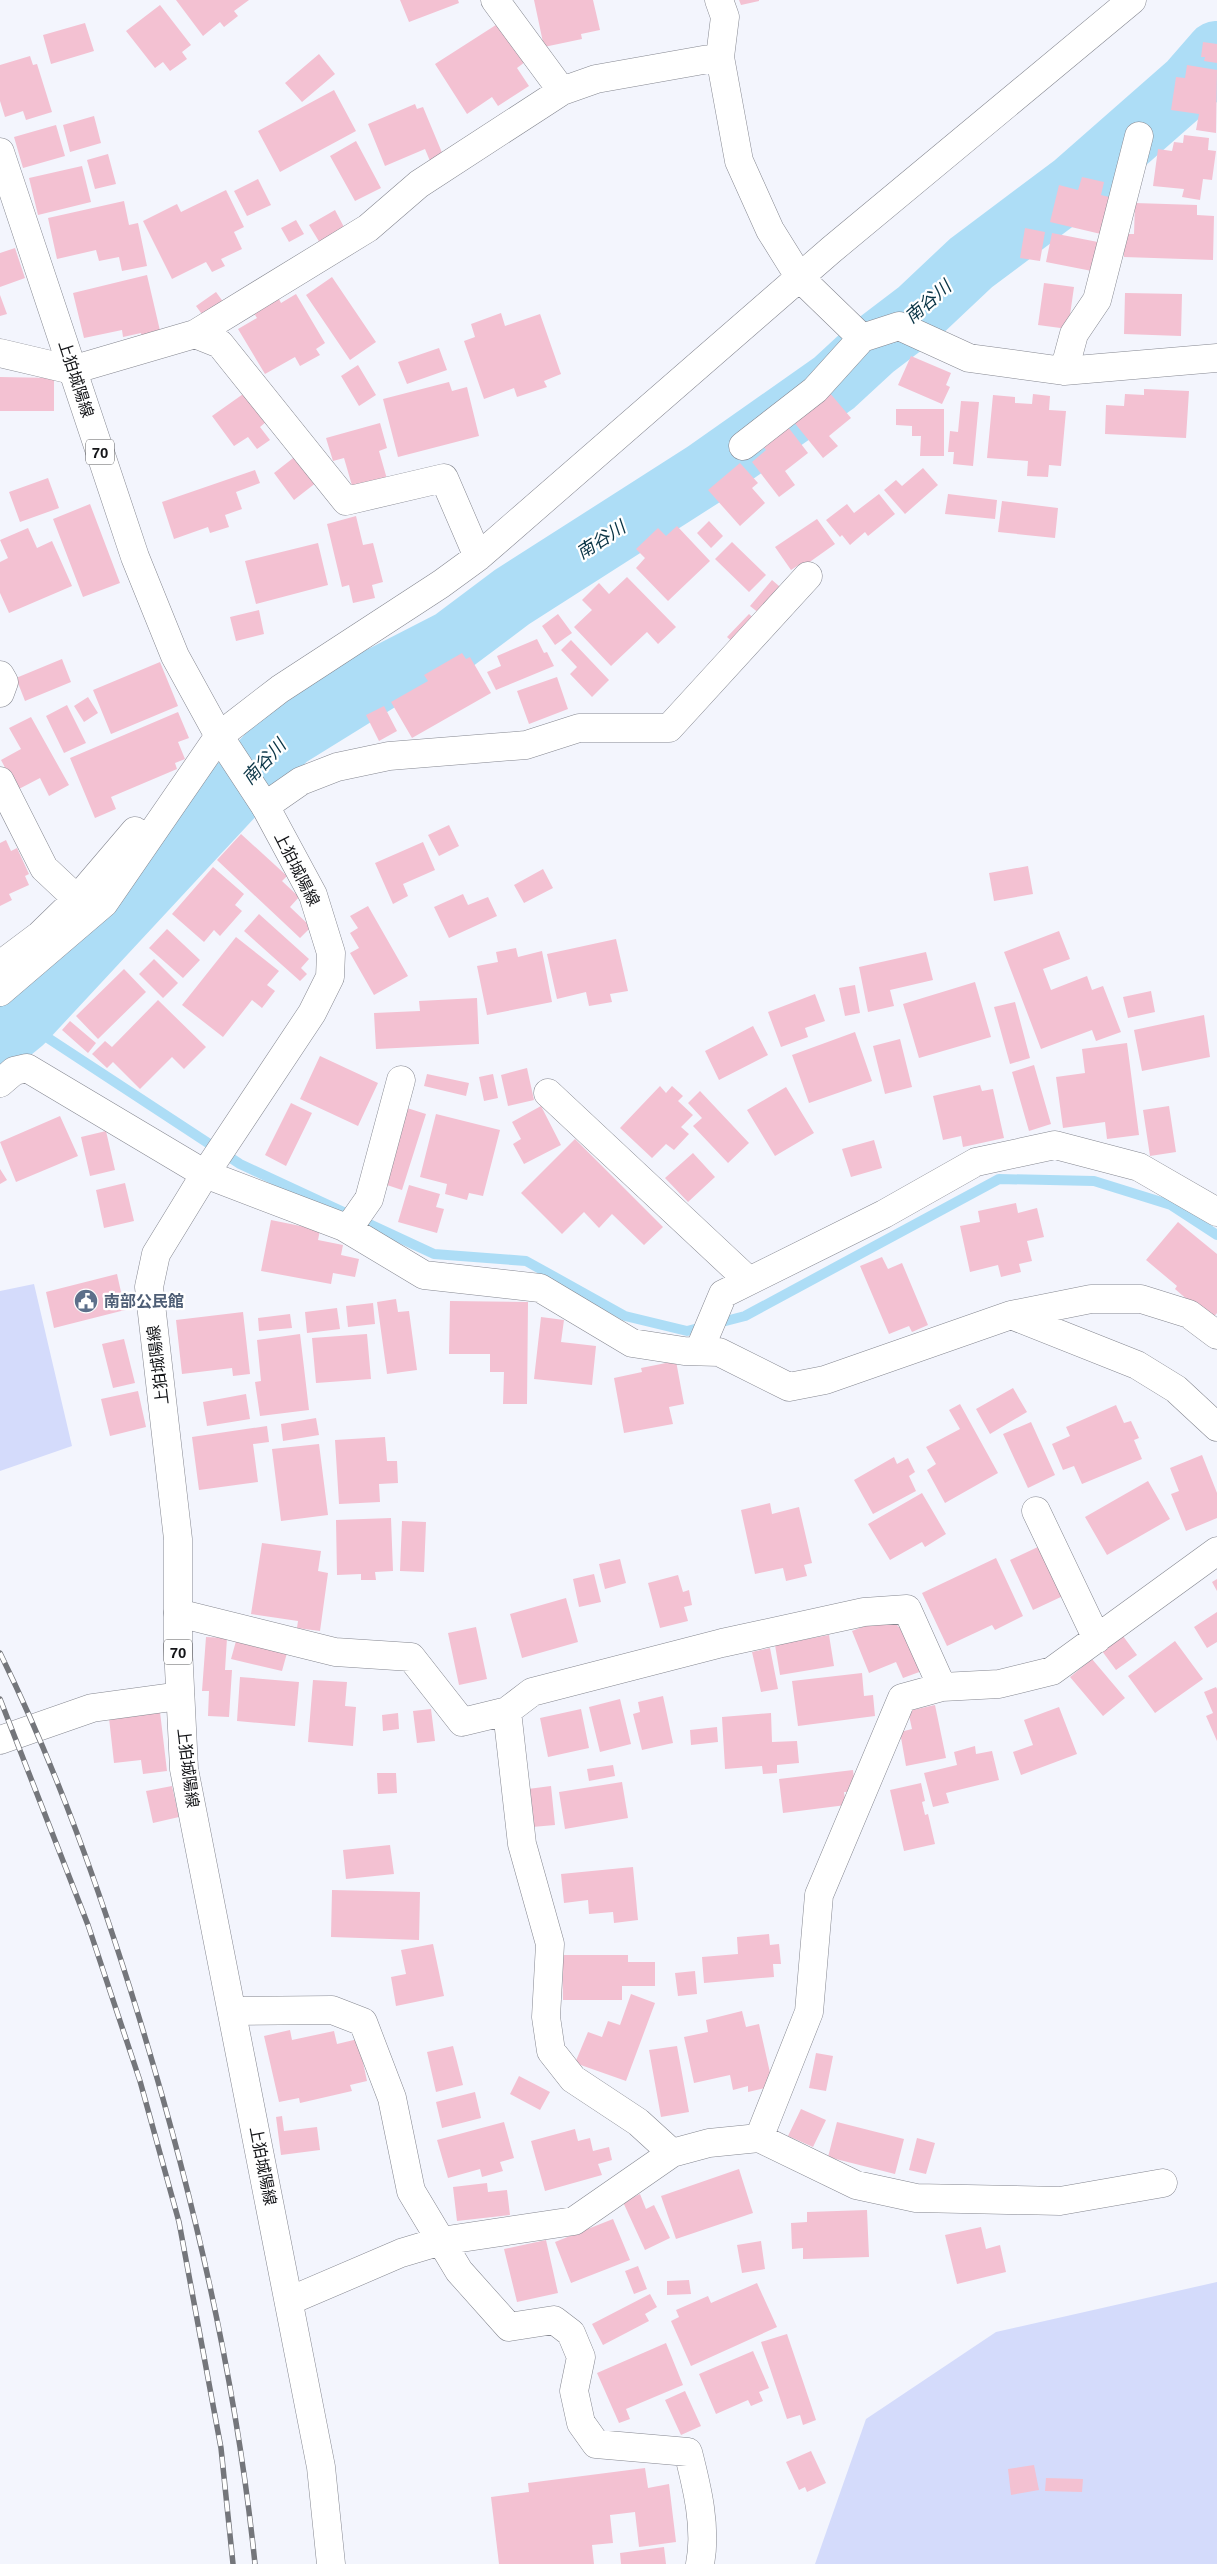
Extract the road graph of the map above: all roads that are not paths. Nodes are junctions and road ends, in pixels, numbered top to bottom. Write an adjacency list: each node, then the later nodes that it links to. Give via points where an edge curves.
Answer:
1 (495, 0): 5 (street)
2 (719, 0): 4 (street, via 725,17)
3 (1132, 0): 8 (street)
4 (720, 57): 5 (street, via 596,79); 8 (street, via 739,161 770,230)
5 (562, 91): 9 (street, via 419,184 368,228)
6 (1139, 136): 14 (street, via 1097,300 1074,334)
7 (0, 152): 13 (street, 上狛城陽線 / 70)
8 (800, 278): 10 (street); 16 (street)
9 (195, 334): 13 (street); 16 (street, via 220,344 346,501 444,478)
10 (862, 338): 14 (street, via 899,326 970,358); 15 (street, via 815,390)
11 (0, 354): 13 (street)
12 (1217, 358): 14 (street)
13 (72, 370): 20 (street, 上狛城陽線 / 70, via 135,557 175,656)
14 (1064, 371)
15 (743, 446)
16 (478, 557): 20 (street, via 280,689)
17 (808, 576): 23 (street, via 669,728 579,728 526,745 389,756 337,767)
18 (0, 675): 19 (street, via 4,682)
19 (0, 693)
20 (221, 739): 21 (street); 23 (street, 上狛城陽線 / 70)
21 (189, 780): 24 (street, via 154,808); 26 (street, via 104,903)
22 (0, 781): 24 (street, via 44,868)
23 (261, 800): 30 (street, 上狛城陽線 / 70, via 313,895 331,953 330,977 312,1013)
24 (77, 899): 25 (street, via 40,935)
25 (0, 965)
26 (0, 992)
27 (400, 1080): 32 (street, via 369,1199)
28 (0, 1083): 30 (street, via 14,1071 26,1068)
29 (548, 1092): 33 (street)
30 (205, 1174): 32 (street); 40 (street, 上狛城陽線 / 70, via 156,1254 149,1287 178,1539)
31 (1217, 1212): 33 (street, via 1139,1167 1055,1145 976,1162 884,1214)
32 (348, 1229): 36 (street, via 424,1275 540,1288 632,1343)
33 (748, 1281): 36 (street, via 723,1294)
34 (1011, 1315): 35 (street, via 1091,1299 1141,1298 1189,1314); 36 (street, via 825,1380 789,1387 719,1352); 37 (street, via 1137,1365 1176,1389)
35 (1217, 1334)
36 (700, 1351)
37 (1217, 1427)
38 (1036, 1511): 41 (street)
39 (1217, 1551): 41 (street)
40 (178, 1613): 43 (street, 上狛城陽線 / 70); 44 (street, via 335,1652 411,1657 462,1722)
41 (1097, 1639): 42 (street, via 1052,1671 999,1684)
42 (942, 1687): 44 (street, via 907,1609 864,1612 722,1643 532,1692); 47 (street, via 902,1698 819,1895 809,2012)
43 (180, 1696): 45 (street, via 92,1708); 46 (street, 上狛城陽線 / 70, via 184,1769)
44 (507, 1711): 48 (street, via 522,1844 550,1944 546,2017 551,2051 573,2079 638,2122)
45 (0, 1740)
46 (232, 2011): 50 (street, via 332,2010 362,2022 392,2098 411,2191); 51 (street, 上狛城陽線 / 70)
47 (759, 2138): 48 (street, via 709,2143); 49 (street, via 856,2185 916,2198 1060,2201)
48 (672, 2153): 50 (street, via 574,2220)
49 (1163, 2183)
50 (441, 2241): 51 (street, via 401,2253); 53 (street, via 458,2271 509,2327 554,2320 571,2333 581,2357 574,2391 582,2422 596,2444 688,2452 697,2489 703,2549)
51 (289, 2301): 52 (street, 上狛城陽線 / 70, via 321,2467)
52 (330, 2564)
53 (700, 2564)

